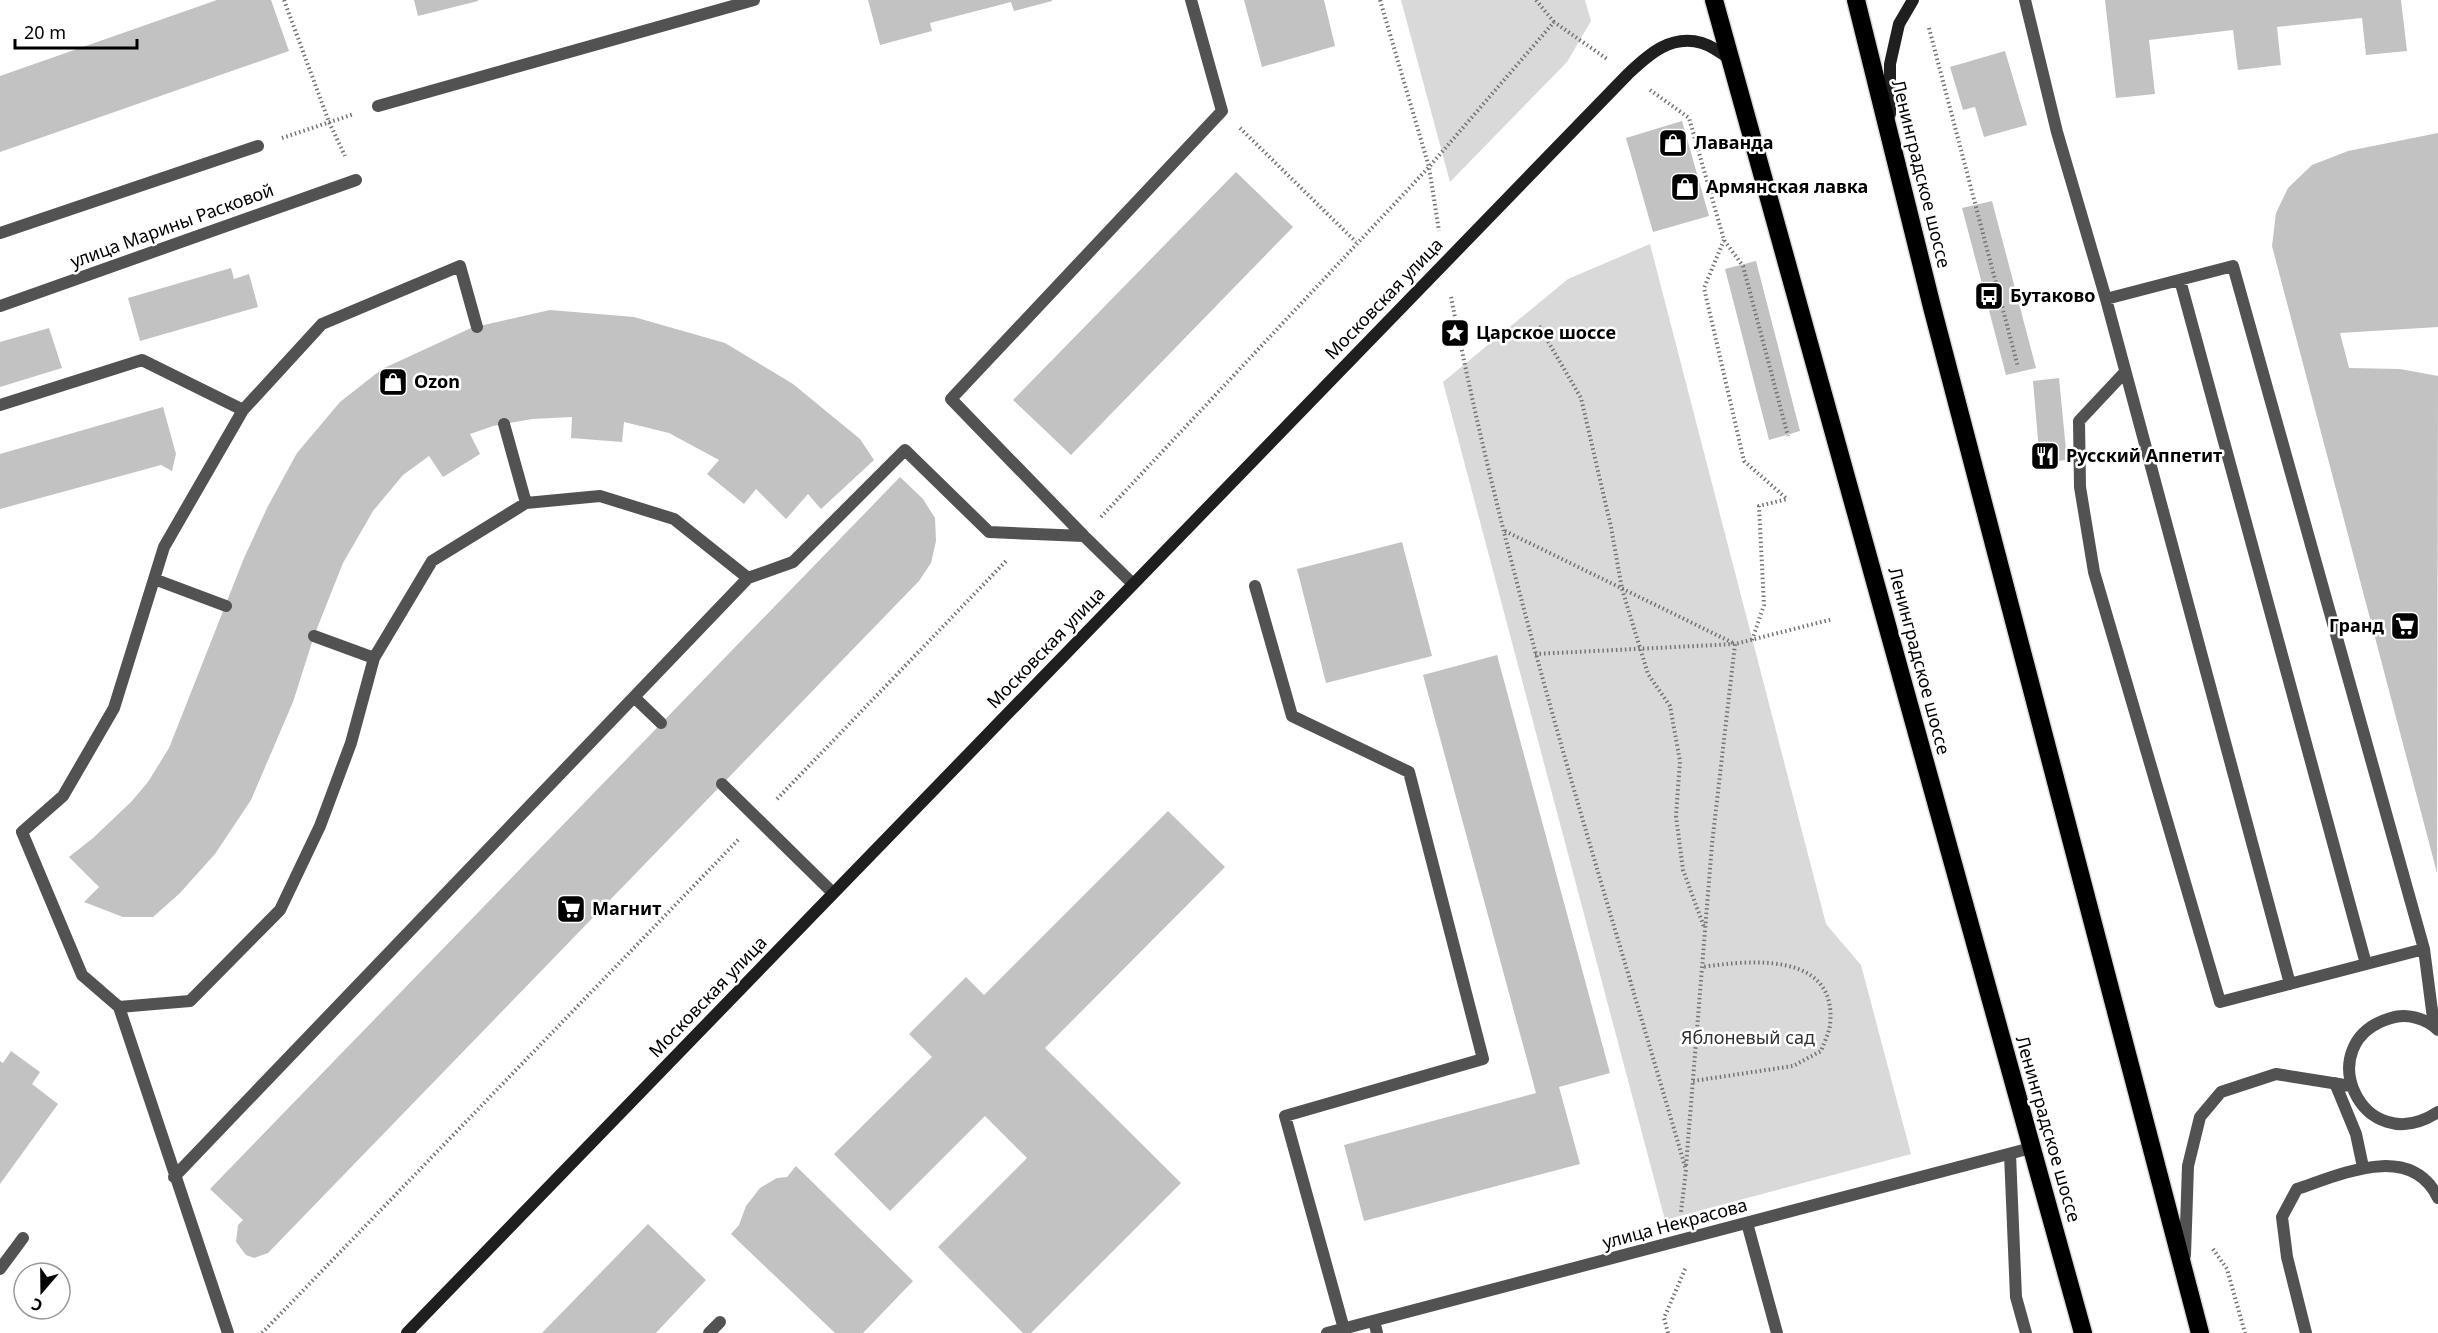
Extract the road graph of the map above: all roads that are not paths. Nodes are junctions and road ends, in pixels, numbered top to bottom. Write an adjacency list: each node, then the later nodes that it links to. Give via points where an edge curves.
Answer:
1 (754, 0): 8 (street)
2 (1191, 0): 22 (street, via 1222,111 951,399)
3 (1714, 0): 7 (highway, Ленинградское шоссе)
4 (1856, 0): 9 (highway, Ленинградское шоссе)
5 (1913, 0): 9 (street, via 1899,24 1890,64)
6 (2025, 0): 14 (street, via 2057,132)
7 (1731, 60): 25 (street, Московская улица, via 1704,43 1678,40 1650,53); 42 (highway, Ленинградское шоссе)
8 (378, 106)
9 (1890, 137): 50 (highway, Ленинградское шоссе)
10 (258, 146): 12 (street)
11 (357, 180): 15 (street, улица Марины Расковой)
12 (0, 233)
13 (2180, 280): 14 (street); 34 (street, via 2233,266); 35 (street)
14 (2106, 299): 17 (street)
15 (0, 306)
16 (477, 327): 19 (street, via 460,266 322,324)
17 (2126, 372): 36 (street); 36 (street, via 2079,421 2080,487 2094,572 2220,1002)
18 (0, 405): 19 (street, via 142,360)
19 (243, 410): 24 (street, via 164,547)
20 (504, 424): 21 (street)
21 (526, 503): 23 (street, via 600,496 674,519); 29 (street, via 432,561)
22 (1084, 536): 23 (street, via 989,532 905,450 793,562); 25 (street)
23 (748, 578): 30 (street)
24 (154, 579): 27 (street); 37 (street, via 114,708 63,796 22,832 81,975)
25 (1133, 584): 33 (street, Московская улица)
26 (1254, 586): 53 (street, via 1292,716 1409,772 1483,1059 1285,1116)
27 (226, 606)
28 (314, 636): 29 (street)
29 (374, 658): 37 (street, via 351,743 321,826 280,910 190,1001)
30 (634, 697): 31 (street); 45 (street)
31 (661, 723)
32 (722, 784): 33 (street)
33 (834, 893): 55 (street, Московская улица)
34 (2424, 949): 35 (street); 38 (street)
35 (2366, 964): 36 (street)
36 (2290, 984)
37 (119, 1007): 45 (street)
38 (2436, 1028): 40 (street, via 2417,1018 2398,1016 2380,1021 2364,1032 2353,1048)
39 (2335, 1083): 40 (street); 44 (street, via 2356,1134); 50 (street, via 2276,1074 2221,1092 2200,1117 2188,1167)
40 (2350, 1086): 41 (street, via 2372,1115 2389,1123 2408,1124)
41 (2438, 1112)
42 (2031, 1148): 43 (street, улица Некрасова); 60 (highway, Ленинградское шоссе)
43 (2010, 1154): 47 (street, улица Некрасова); 59 (street, via 2016,1297)
44 (2363, 1167): 46 (street, via 2386,1165 2420,1175 2434,1188); 62 (street, via 2297,1189 2282,1217 2287,1257)
45 (174, 1177): 54 (street)
46 (2438, 1198)
47 (1747, 1223): 52 (street, улица Некрасова); 58 (street)
48 (23, 1238): 49 (street)
49 (0, 1269)
50 (2184, 1274): 61 (highway, Ленинградское шоссе)
51 (720, 1322): 56 (street)
52 (1375, 1327): 53 (street, улица Некрасова)
53 (1344, 1329): 57 (street, улица Некрасова)
54 (228, 1333)
55 (407, 1333)
56 (709, 1333)
57 (1328, 1333)
58 (1777, 1333)
59 (2026, 1333)
60 (2083, 1333)
61 (2200, 1333)
62 (2306, 1333)

